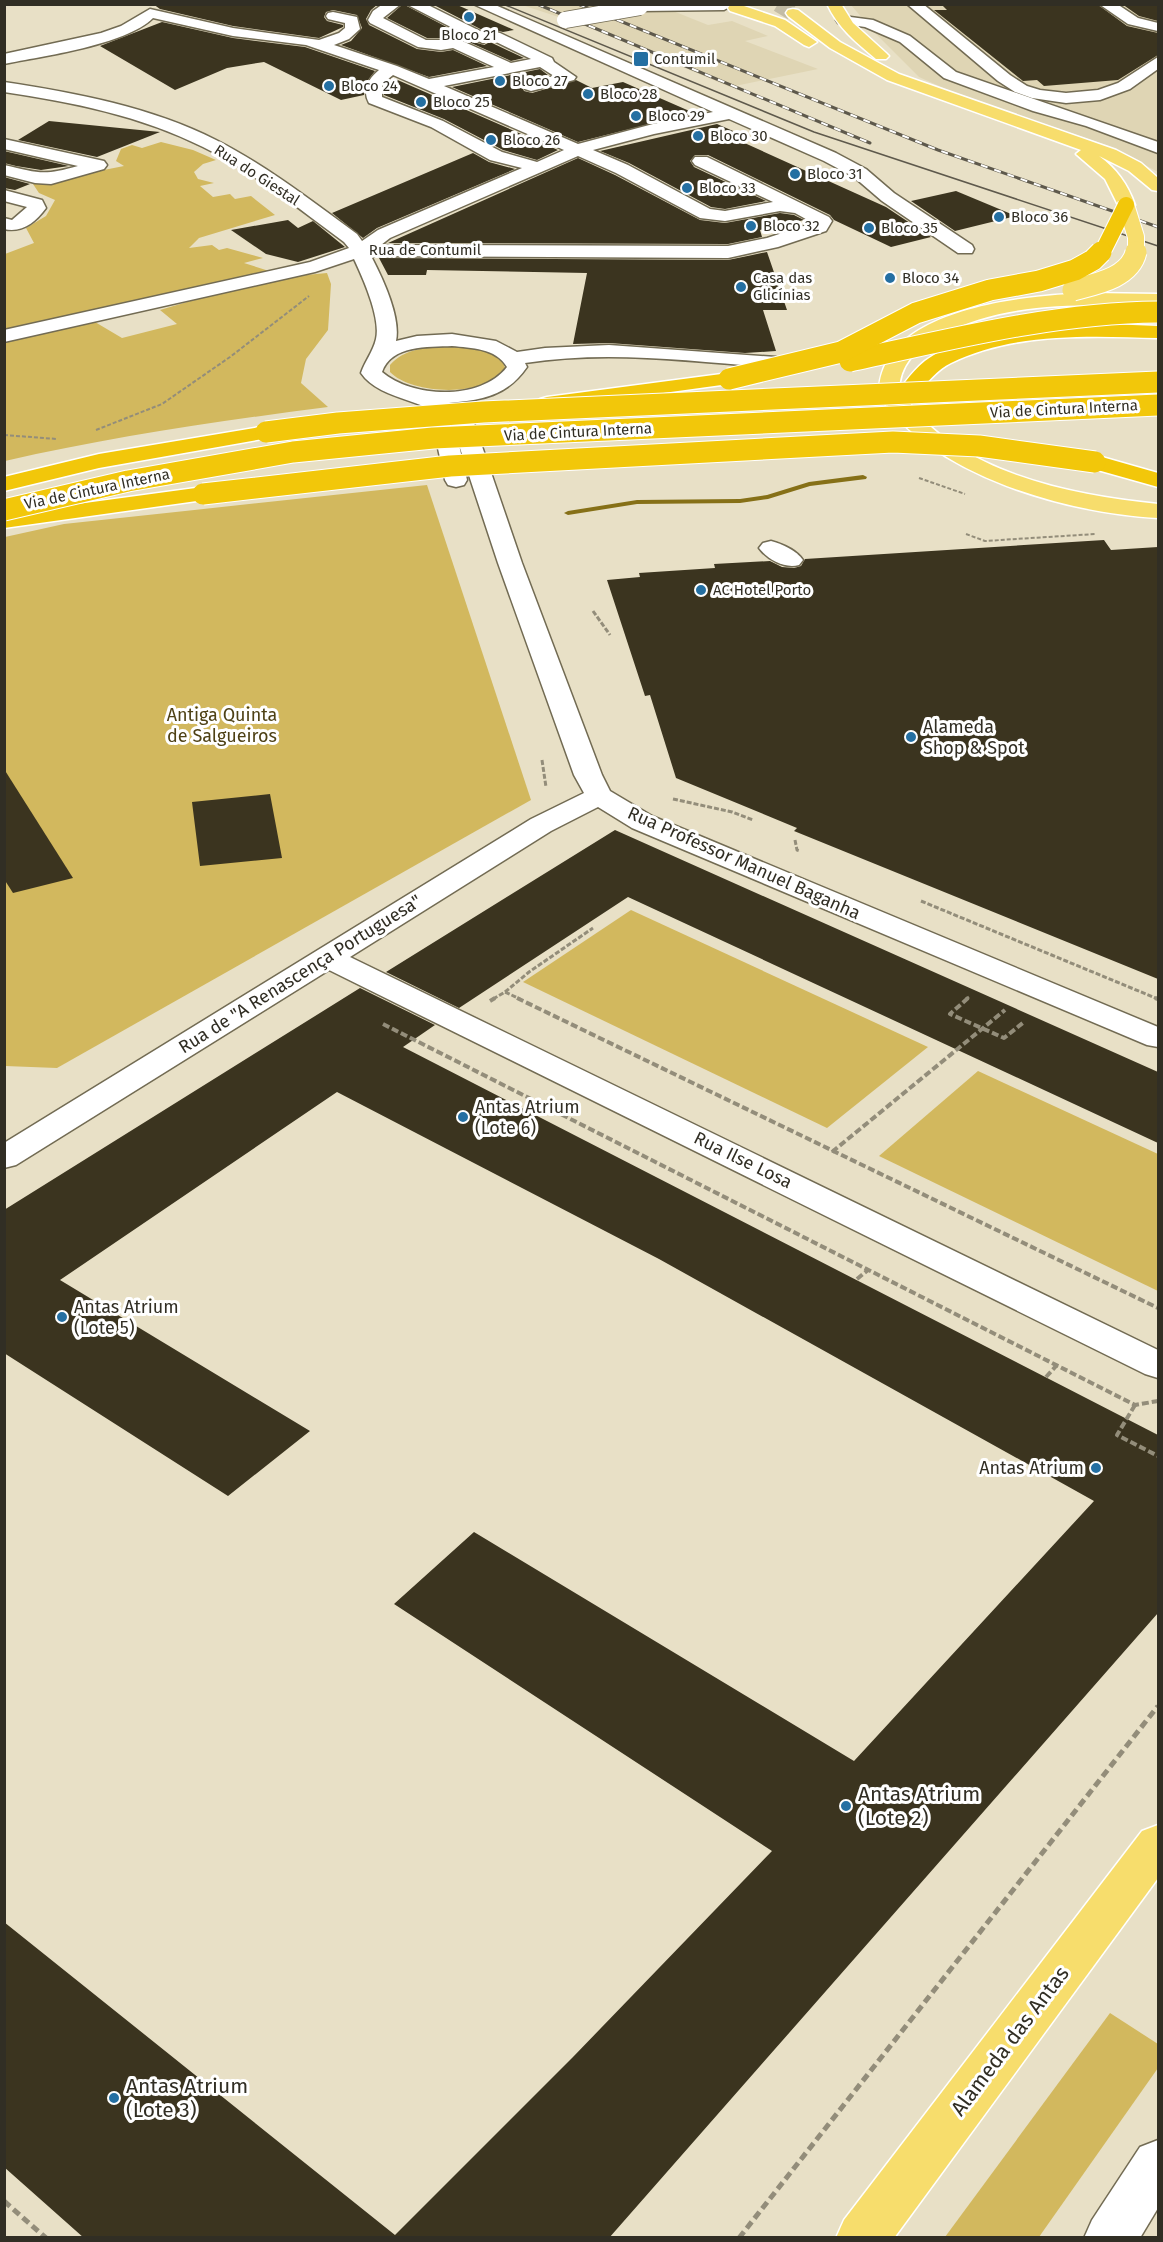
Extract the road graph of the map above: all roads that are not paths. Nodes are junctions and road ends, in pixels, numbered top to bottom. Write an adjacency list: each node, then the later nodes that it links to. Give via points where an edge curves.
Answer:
1 (394, 4): 20 (street, via 375,20 423,44)
2 (413, 4): 18 (street)
3 (480, 4): 16 (street)
4 (834, 4): 14 (main road)
5 (914, 4): 24 (street, via 1004,78 1038,95 1100,95 1124,86)
6 (1106, 4): 15 (street)
7 (1134, 4): 13 (street)
8 (648, 6): 9 (street); 16 (street, bridge)
9 (724, 6): 11 (main road); 27 (main road, via 780,22 838,60)
10 (148, 9): 21 (street, via 233,32); 22 (street, via 148,17 131,27 85,42)
11 (799, 9): 27 (main road, via 835,45)
12 (333, 16): 21 (street, via 352,20 353,28)
13 (1158, 16)
14 (843, 20): 32 (main road); 35 (street, via 868,23 905,39 950,75)
15 (1133, 21): 17 (street); 19 (street)
16 (534, 27): 18 (street); 34 (street)
17 (1158, 27)
18 (489, 37): 20 (street); 23 (street, via 547,59)
19 (1158, 39)
20 (455, 43): 25 (street)
21 (322, 44): 26 (street)
22 (4, 59)
23 (542, 62): 25 (street); 30 (street, via 568,77)
24 (1158, 62)
25 (509, 68): 29 (street)
26 (392, 69): 29 (street); 36 (street, via 376,79 372,90 375,100)
27 (893, 77): 32 (main road)
28 (1158, 77): 35 (street)
29 (428, 84): 33 (street)
30 (531, 86)
31 (4, 87): 52 (street, Rua do Giestal, via 132,114 194,136 235,157 351,238)
32 (917, 87): 37 (main road)
33 (494, 112): 36 (street); 42 (street)
34 (733, 113): 42 (street); 51 (street, via 860,173 888,197)
35 (1092, 123): 39 (street)
36 (437, 124): 44 (street, via 496,156)
37 (1029, 126): 46 (main road, via 1135,167); 48 (main road, via 1105,169 1121,189)
38 (1158, 139): 39 (street)
39 (1140, 140): 41 (street)
40 (4, 144): 45 (street, via 98,165 51,179)
41 (1158, 148)
42 (577, 149): 44 (street); 49 (street, via 706,214 725,216 780,206)
43 (701, 161): 49 (street, Rua de Contumil)
44 (537, 167): 52 (street, via 384,234)
45 (4, 170)
46 (1158, 186)
47 (4, 195): 50 (street, via 36,204 34,212)
48 (1126, 205): 54 (main road, bridge, via 1137,248 1131,264 1106,282); 63 (highway, bridge, via 1105,248 1075,270 951,301 916,313 841,351)
49 (800, 208): 52 (street, Rua de Contumil, via 823,221 820,227 728,252)
50 (8, 227)
51 (965, 249)
52 (362, 250): 56 (street, Rua do Giestal); 58 (street, Rua de Contumil, via 315,266)
53 (1158, 300): 54 (main road)
54 (1024, 303): 68 (main road, via 958,319 919,338 899,358 889,376 889,396)
55 (1158, 312): 63 (highway, bridge, via 1107,312 1046,320 806,370)
56 (385, 314): 59 (street, via 413,330); 60 (street, Rua do Giestal, via 387,336)
57 (1158, 332): 68 (highway, via 1054,332 971,348 942,360 920,377)
58 (6, 337)
59 (452, 340): 60 (street, via 411,344); 61 (street, via 490,346)
60 (380, 356): 66 (street, Rua do Giestal, via 372,364 371,373 376,381)
61 (514, 359): 62 (street, via 588,350); 65 (street, via 514,375)
62 (769, 361)
63 (729, 379): 69 (highway, bridge)
64 (1158, 382): 69 (highway, Via de Cintura Interna, bridge)
65 (490, 390): 66 (street, via 450,397); 69 (street, via 472,408)
66 (407, 394): 69 (street)
67 (1158, 405): 75 (highway, Via de Cintura Interna, bridge, via 422,439 282,454 128,481)
68 (898, 407): 76 (main road, via 920,430 949,451 987,470 1035,487)
69 (470, 421): 72 (street, via 448,444); 74 (highway, Via de Cintura Interna, bridge, via 338,423 266,432 99,461); 78 (street, via 518,585)
70 (1095, 462): 71 (highway); 73 (highway); 77 (highway, bridge, via 979,446 893,442 450,466 192,495)
71 (1158, 468)
72 (456, 480)
73 (1158, 480)
74 (4, 484)
75 (4, 510)
76 (1155, 512)
77 (4, 522)
78 (599, 796): 79 (street, Rua de "A Renascença Portuguesa", via 541,825); 80 (street, Rua Professor Manuel Baganha, via 642,822)
79 (327, 957): 81 (street, Rua de "A Renascença Portuguesa"); 82 (street, Rua Ilse Losa)
80 (1158, 1038)
81 (4, 1158)
82 (1158, 1365)
83 (1158, 1844): 85 (main road, Alameda das Antas)
84 (1158, 2164): 86 (street)
85 (862, 2238)
86 (1110, 2238)

